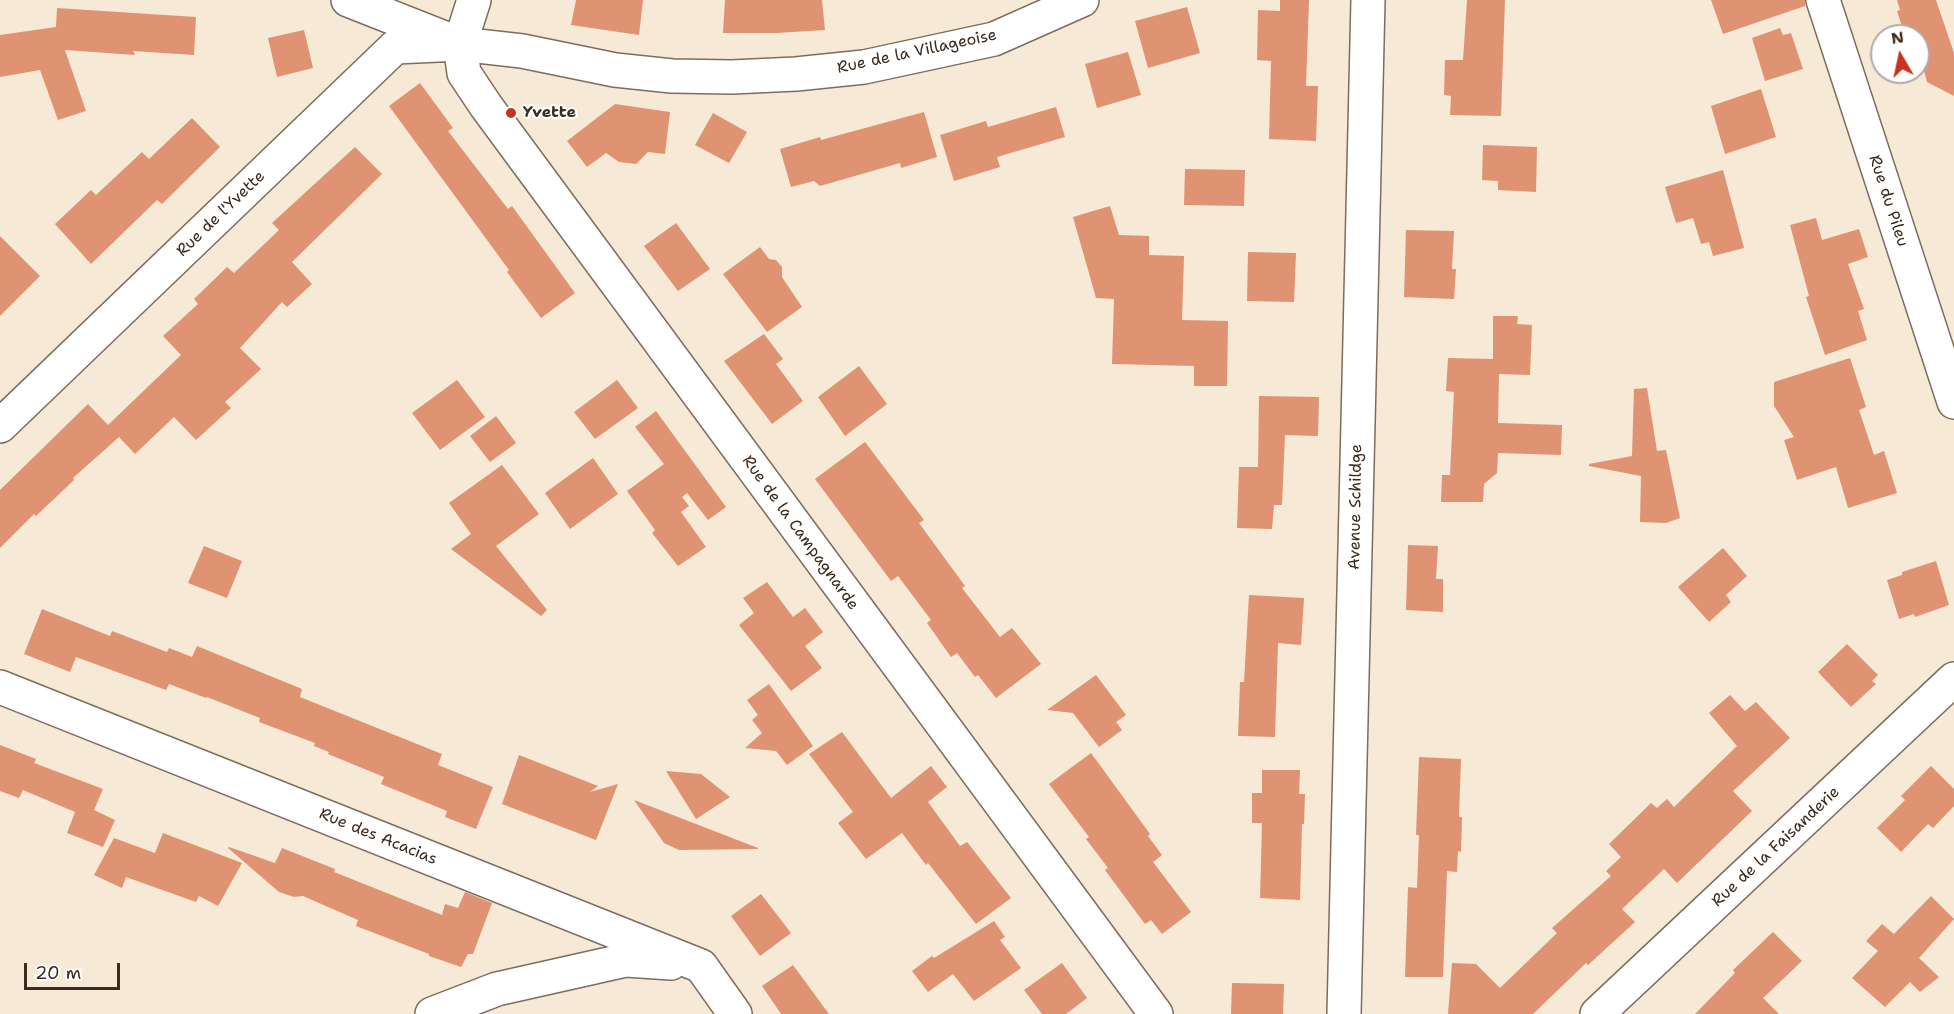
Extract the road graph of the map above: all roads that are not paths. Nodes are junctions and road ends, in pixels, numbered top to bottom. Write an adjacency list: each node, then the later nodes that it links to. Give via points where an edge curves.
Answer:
1 (348, 0): 6 (street)
2 (474, 0): 6 (street)
3 (1082, 0): 6 (street, Rue de la Villageoise, via 994,39 864,67 796,74 672,76)
4 (1368, 0): 15 (street, Avenue Schildge)
5 (1823, 0): 7 (street, Rue du Pileu)
6 (460, 44): 8 (street, Rue de l'Yvette, via 395,46); 14 (street, Rue de la Campagnarde, via 464,73 486,106)
7 (1954, 402)
8 (0, 426)
9 (1954, 679): 16 (street, Rue de la Faisanderie)
10 (0, 687): 11 (street, Rue des Acacias)
11 (701, 966): 12 (street, via 626,960 497,989); 13 (street)
12 (432, 1014)
13 (735, 1014)
14 (1156, 1014)
15 (1344, 1014)
16 (1597, 1014)

